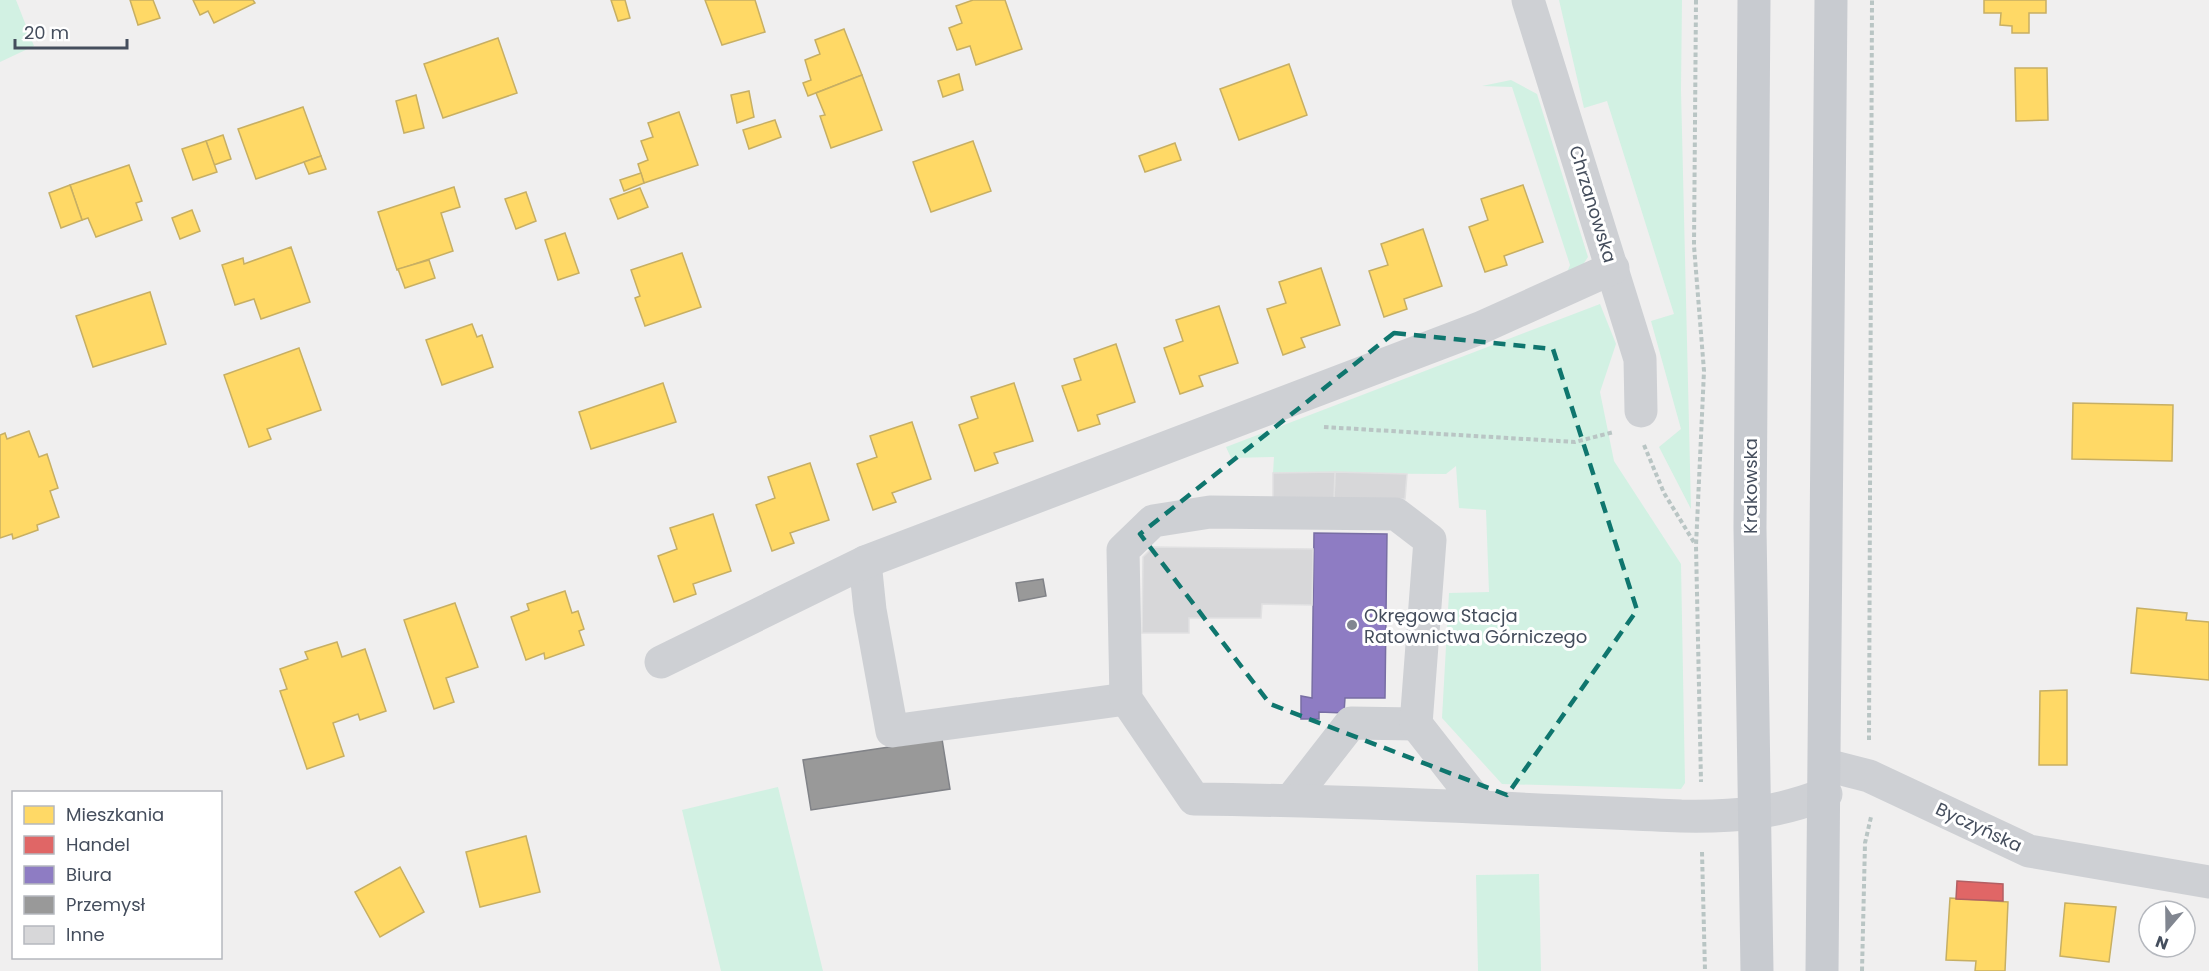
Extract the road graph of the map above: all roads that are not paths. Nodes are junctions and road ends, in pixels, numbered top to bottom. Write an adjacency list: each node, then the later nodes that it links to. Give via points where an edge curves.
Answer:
1 (1528, 0): 4 (street, Chrzanowska)
2 (1754, 0): 13 (main road, Krakowska, via 1750,528)
3 (1830, 0): 10 (main road)
4 (1613, 268): 5 (street, Chrzanowska, via 1640,359); 6 (street, via 1480,328)
5 (1641, 411)
6 (865, 562): 7 (street); 8 (street, via 892,731)
7 (661, 662)
8 (1126, 699): 9 (street, via 1123,550 1153,521 1210,512 1396,514 1430,540); 11 (street, via 1194,799)
9 (1416, 724): 11 (street, via 1352,723); 12 (street)
10 (1826, 780): 13 (street, via 1789,808); 14 (street, Byczyńska, via 1869,760 2029,851); 16 (main road)
11 (1291, 800): 12 (street)
12 (1481, 807): 13 (street)
13 (1754, 815): 15 (main road, Krakowska)
14 (2209, 882)
15 (1757, 971)
16 (1822, 971)

